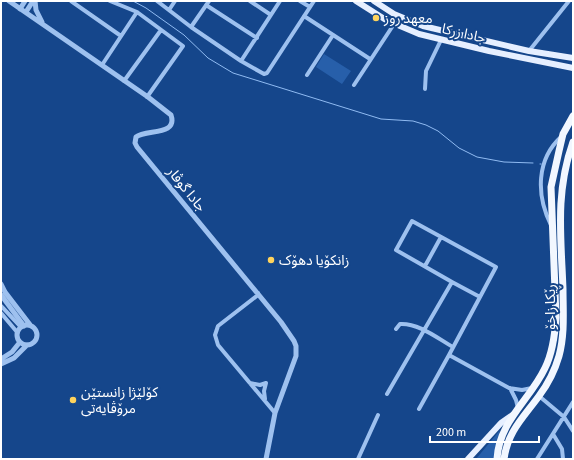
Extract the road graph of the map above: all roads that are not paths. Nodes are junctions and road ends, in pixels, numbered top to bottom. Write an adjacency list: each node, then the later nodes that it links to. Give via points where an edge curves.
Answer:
1 (9, 1): 18 (street, جادا گوڤار)
2 (25, 1): 18 (street)
3 (34, 1): 20 (street); 25 (street)
4 (71, 1): 29 (street)
5 (110, 1): 21 (street)
6 (158, 1): 19 (street)
7 (175, 1): 19 (street)
8 (250, 1): 22 (street)
9 (280, 1): 22 (street)
10 (300, 1): 17 (street)
11 (314, 1): 17 (street)
12 (356, 1): 24 (main road, جادا زرکا)
13 (374, 1): 32 (main road, جادا زرکا, via 400,17 423,26)
14 (569, 1): 16 (street); 32 (street)
15 (207, 3): 26 (street); 30 (street)
16 (573, 4)
17 (310, 7): 23 (street)
18 (20, 8): 20 (street, جادا گوڤار)
19 (169, 10): 26 (street)
20 (26, 12): 25 (street, جادا گوڤار)
21 (137, 12): 27 (street); 29 (street)
22 (271, 15): 30 (street)
23 (304, 16): 28 (street); 35 (street, via 267,73 264,74)
24 (394, 24): 31 (main road, جادا زرکا); 34 (street)
25 (44, 25): 36 (street, جادا گوڤار)
26 (191, 27): 35 (street)
27 (161, 30): 39 (street); 42 (street, via 183,46)
28 (333, 35): 34 (street); 38 (street)
29 (121, 36): 36 (street)
30 (257, 38): 35 (street)
31 (440, 40): 37 (main road, جادا زرکا); 41 (street, via 426,71)
32 (529, 51): 33 (main road, جادا زرکا)
33 (573, 58)
34 (370, 59): 40 (street)
35 (241, 61)
36 (102, 65): 39 (street, جادا گوڤار)
37 (573, 68)
38 (307, 75)
39 (124, 81): 42 (street, جادا گوڤار)
40 (354, 85)
41 (425, 89)
42 (147, 97): 54 (street, جادا گوڤار, via 171,115 172,122 166,129 139,134 135,140 137,147)
43 (573, 116): 44 (highway, ڕێکا زاخۆ)
44 (563, 134): 47 (highway, ڕێکا زاخۆ, via 553,175); 49 (street, via 545,157 542,169 540,188 544,210)
45 (573, 142): 46 (highway, ڕێکا زاخۆ)
46 (570, 157): 48 (highway, ڕێکا زاخۆ, via 562,183)
47 (551, 204): 48 (highway); 49 (highway, ڕێکا زاخۆ)
48 (560, 204): 74 (highway, ڕێکا زاخۆ, via 563,338 555,366)
49 (553, 229): 71 (highway, ڕێکا زاخۆ, via 555,332 550,357)
50 (441, 237): 51 (street); 51 (street, via 412,221 396,250); 56 (street, via 496,267)
51 (424, 266): 52 (street)
52 (452, 282): 56 (street); 62 (street)
53 (1, 284): 60 (street)
54 (258, 293): 70 (street, via 218,326 215,335 218,345); 79 (street, جادا گوڤار, via 292,336 296,346 295,360)
55 (1, 295): 59 (street)
56 (480, 297): 66 (street)
57 (1, 306): 59 (street)
58 (1, 313): 63 (street)
59 (22, 326): 60 (street); 63 (street)
60 (31, 326): 65 (street, via 36,336 34,341)
61 (396, 329): 62 (street, via 400,324 406,324)
62 (424, 330): 66 (street); 73 (street)
63 (17, 332): 64 (street)
64 (20, 342): 65 (street); 68 (street, via 12,352)
65 (27, 345): 69 (street, via 14,358)
66 (453, 347): 67 (street)
67 (449, 355): 72 (street); 77 (street)
68 (1, 359)
69 (1, 364)
70 (250, 383): 75 (street); 75 (street, via 266,383)
71 (534, 387): 72 (street, via 522,390); 78 (highway, ڕێکا زاخۆ)
72 (509, 388): 78 (street, via 516,400)
73 (388, 394)
74 (540, 396): 81 (street); 88 (highway, ڕێکا زاخۆ, via 511,433)
75 (265, 400): 79 (street)
76 (573, 402): 81 (street)
77 (419, 409)
78 (516, 411): 86 (main road, ڕێکا زاخۆ, via 501,423); 87 (highway, ڕێکا زاخۆ, via 505,429)
79 (275, 413): 84 (street, جادا گوڤار)
80 (378, 415): 85 (street)
81 (564, 417): 82 (street); 83 (street)
82 (573, 431)
83 (554, 434): 89 (street); 90 (street)
84 (266, 459)
85 (358, 459)
86 (468, 459)
87 (497, 459)
88 (504, 459)
89 (538, 459)
90 (564, 459)

